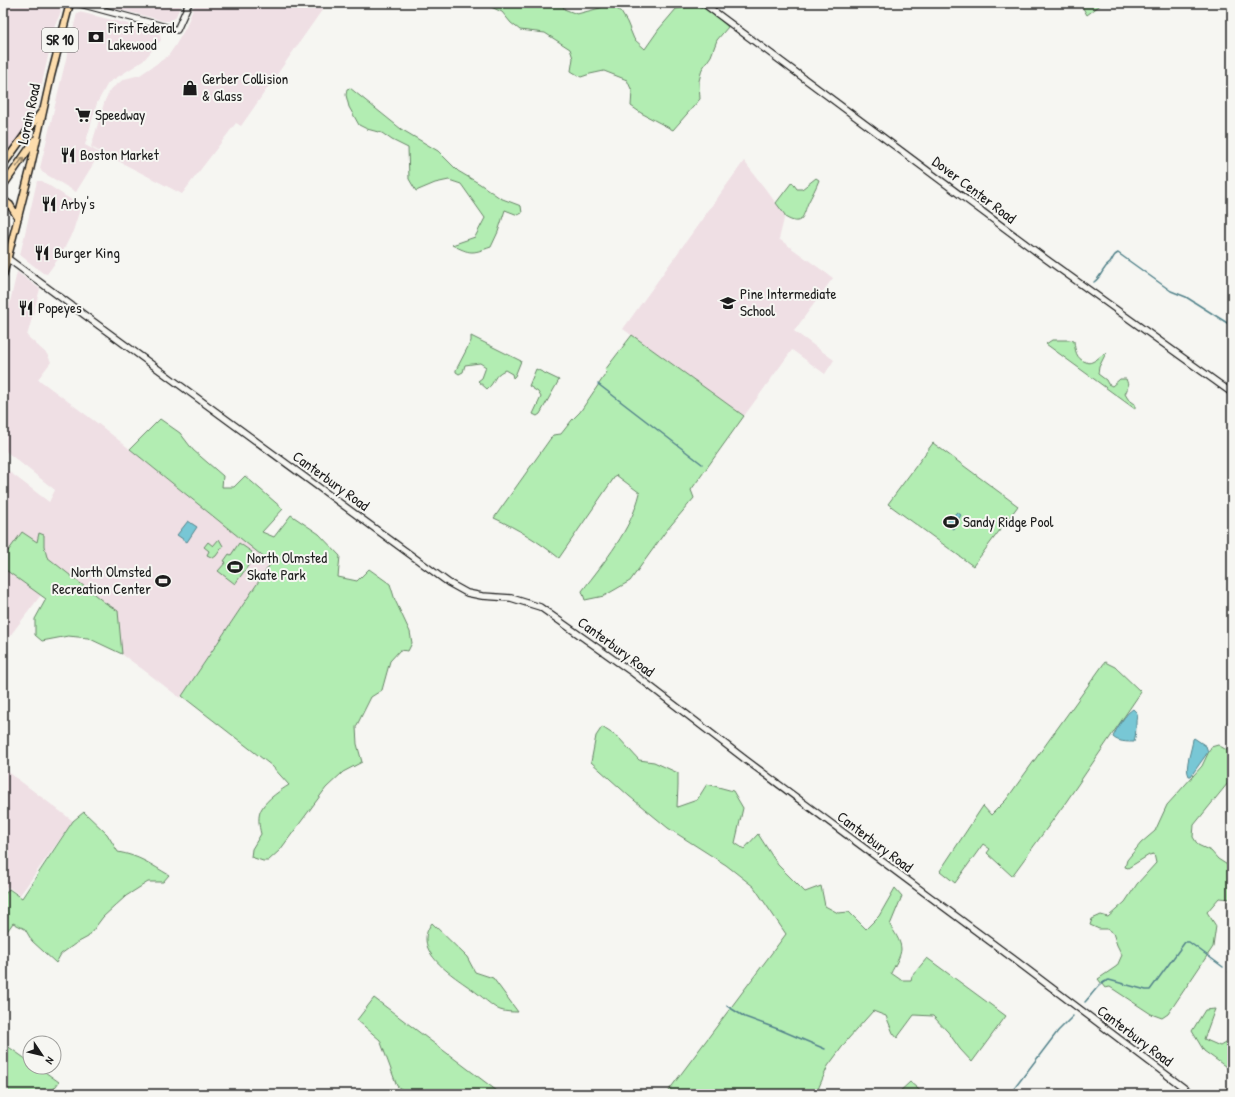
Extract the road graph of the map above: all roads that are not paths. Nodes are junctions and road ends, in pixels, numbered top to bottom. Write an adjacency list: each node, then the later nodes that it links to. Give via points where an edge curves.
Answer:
1 (70, 3): 5 (main road, Lorain Road / SR 10)
2 (77, 3): 3 (street, via 177,30)
3 (189, 3)
4 (704, 3): 13 (street, Dover Center Road, via 1046,259)
5 (44, 108): 6 (main road, Lorain Road / SR 10); 7 (main road)
6 (37, 138): 8 (main road, one-way to 6); 10 (main road, Lorain Road / SR 10)
7 (3, 165)
8 (3, 186)
9 (3, 200): 10 (main road, via 10,204)
10 (18, 218): 11 (main road, Lorain Road / SR 10)
11 (7, 258): 12 (main road, Lorain Road / SR 10); 14 (street, Canterbury Road, via 449,583 467,593 511,598 540,607 632,673)
12 (3, 276)
13 (1232, 393)
14 (1192, 1094)

